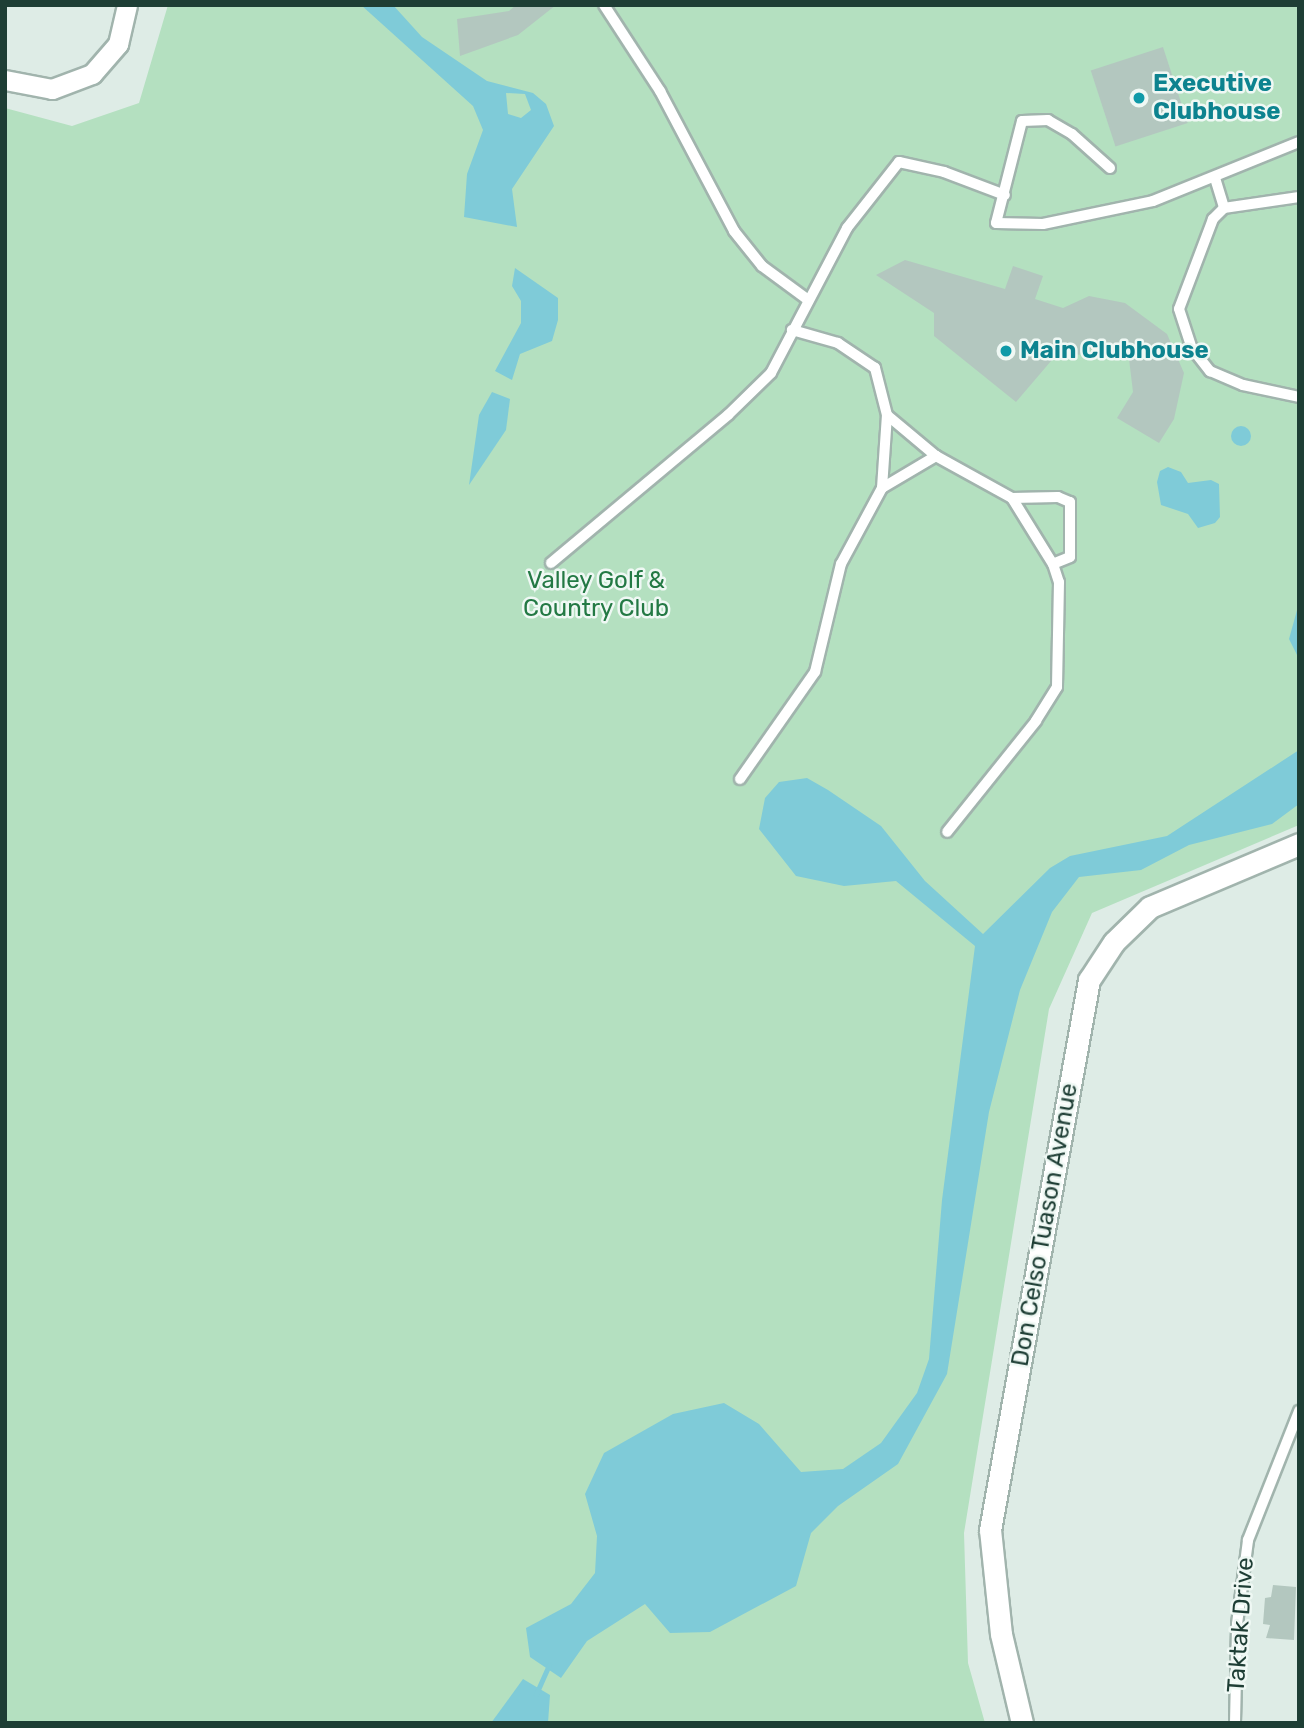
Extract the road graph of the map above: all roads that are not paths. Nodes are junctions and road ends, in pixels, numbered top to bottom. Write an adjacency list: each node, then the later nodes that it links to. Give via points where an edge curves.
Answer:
1 (127, 5): 3 (street, via 118,44 92,74 52,89)
2 (604, 5): 10 (lane, via 660,91 734,231 762,266)
3 (5, 80)
4 (1299, 142): 6 (lane)
5 (1110, 168): 7 (lane, via 1072,134 1048,120 1022,121)
6 (1215, 177): 7 (lane, via 1153,201 1043,224 996,223); 9 (lane)
7 (1005, 195): 10 (lane, via 944,172 899,162 847,228)
8 (1299, 197): 9 (lane)
9 (1224, 208): 12 (lane, via 1213,219 1179,309 1191,347 1210,371 1243,385)
10 (807, 299): 11 (lane)
11 (792, 330): 13 (lane, via 838,343 875,368); 17 (lane, via 771,373 728,415)
12 (1299, 397)
13 (887, 415): 14 (lane); 15 (lane)
14 (936, 456): 15 (lane); 16 (lane)
15 (883, 488): 19 (lane, via 841,564 815,672)
16 (1012, 498): 18 (lane); 18 (lane, via 1058,497 1070,502 1070,557)
17 (551, 562)
18 (1053, 564): 20 (lane, via 1060,613 1057,687 1036,721)
19 (740, 779)
20 (947, 832)
21 (1299, 844): 23 (street, Don Celso Tuason Avenue, via 1150,907 1114,942 1090,980 990,1530 1001,1634)
22 (1299, 1410): 24 (lane, Taktak Drive, via 1248,1540 1237,1624)
23 (1022, 1723)
24 (1235, 1723)

